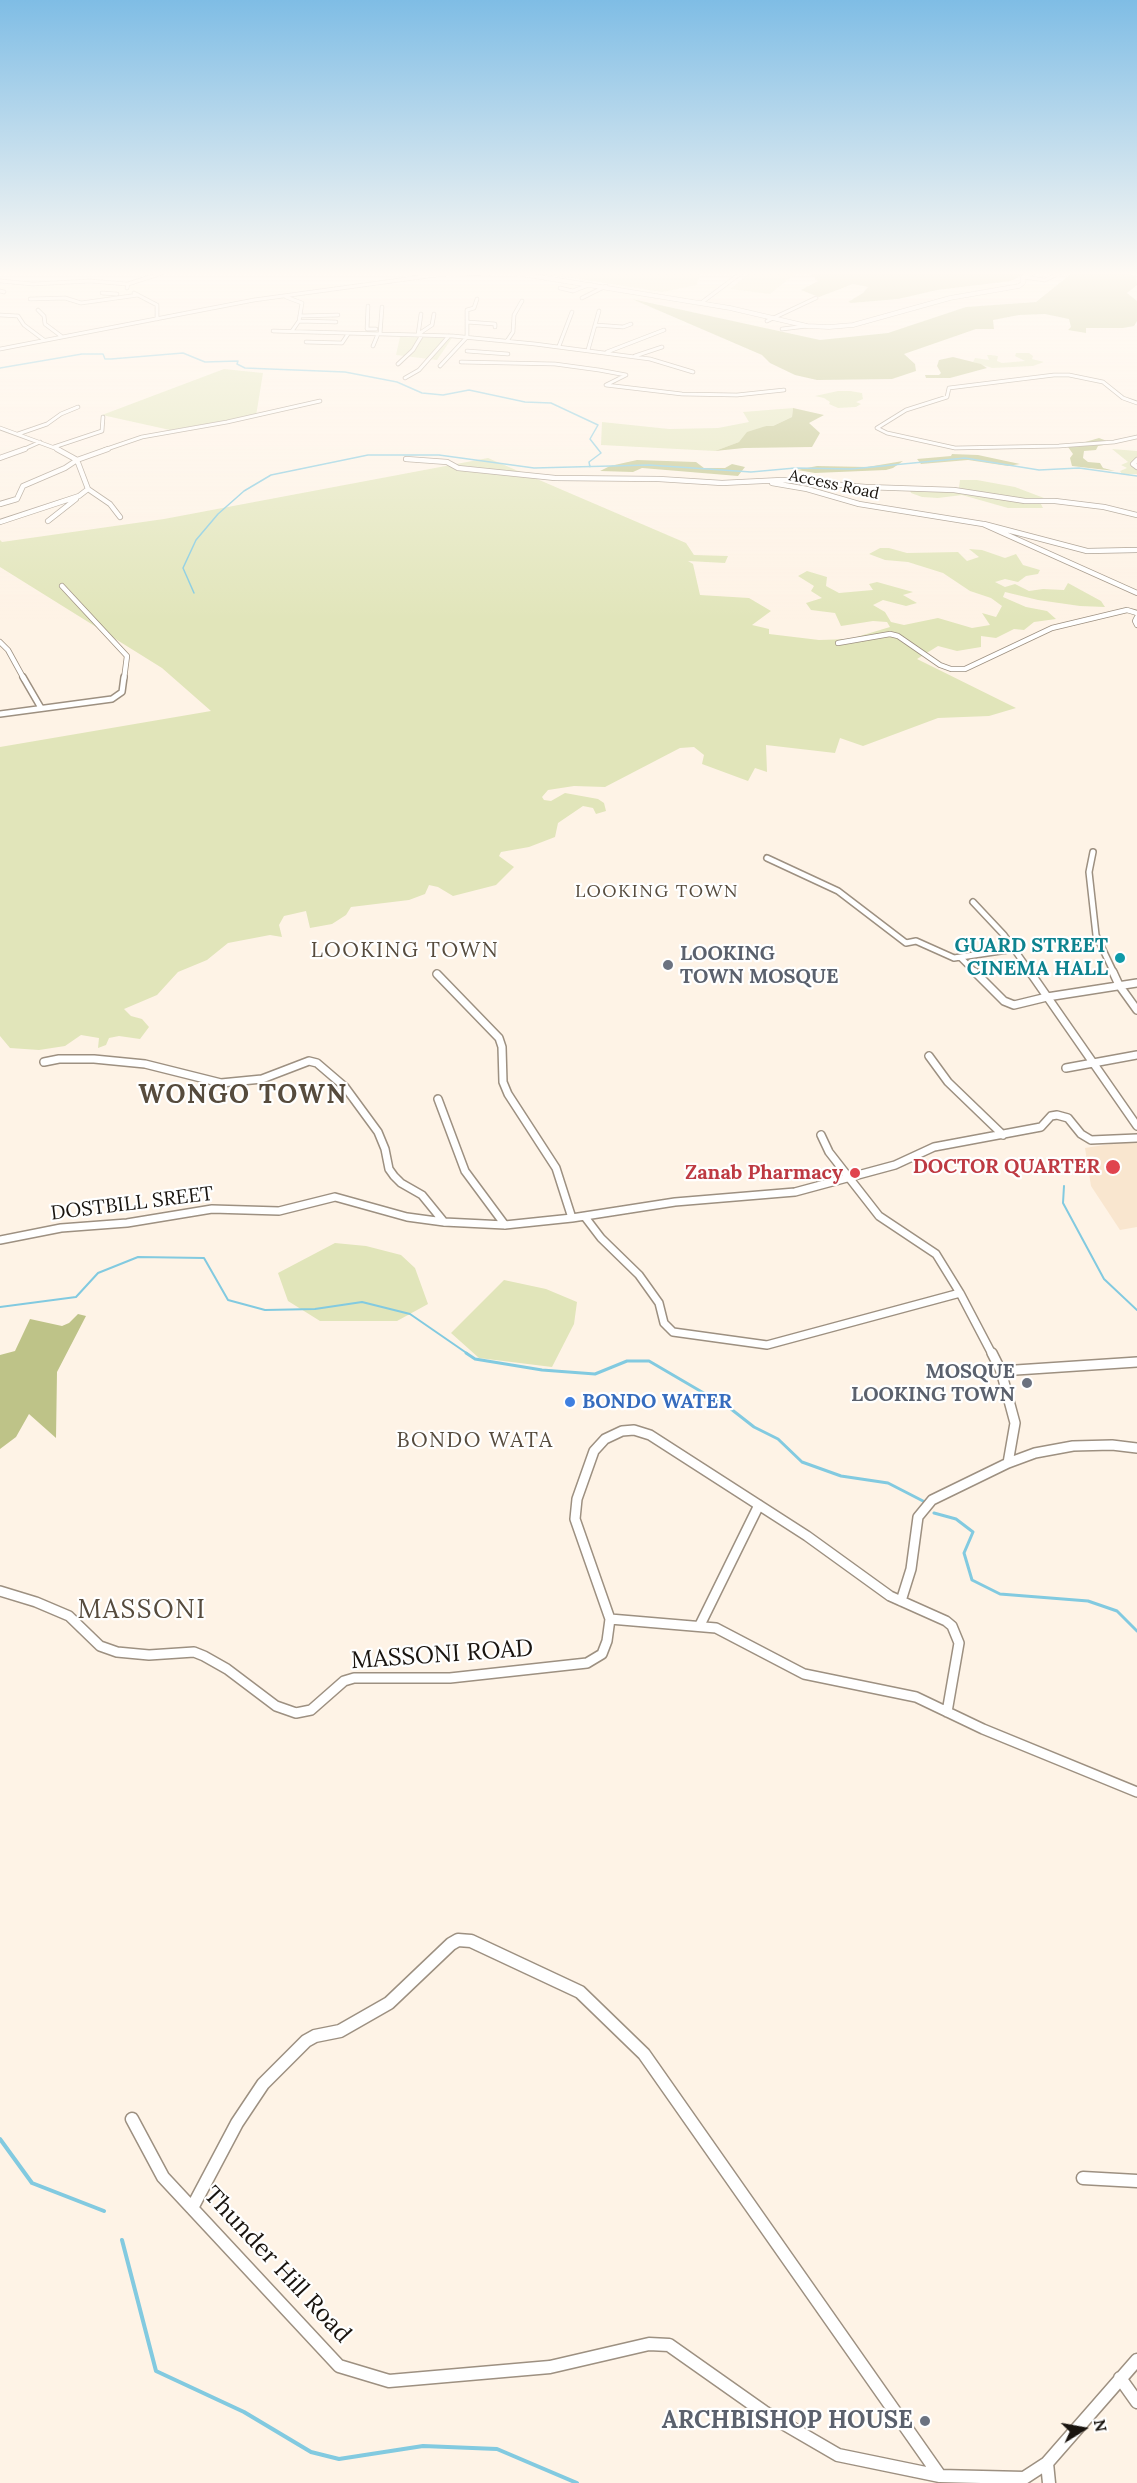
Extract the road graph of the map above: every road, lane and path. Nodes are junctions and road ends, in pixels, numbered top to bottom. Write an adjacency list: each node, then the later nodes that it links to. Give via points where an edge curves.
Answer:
1 (631, 389): 4 (street, via 725,396)
2 (948, 389): 11 (street, via 946,397 914,407 877,426 879,430 955,448 1065,445)
3 (1111, 389): 6 (street)
4 (784, 390)
5 (320, 401): 16 (street, via 163,432)
6 (1137, 403)
7 (78, 407): 10 (street)
8 (103, 417): 13 (street, via 102,431)
9 (0, 428): 10 (street)
10 (18, 434): 12 (street)
11 (1137, 437)
12 (40, 442): 13 (street); 14 (street)
13 (54, 447): 16 (street)
14 (0, 458)
15 (406, 459): 19 (street, via 555,478)
16 (77, 460): 20 (street); 22 (street, via 23,486 17,499)
17 (1137, 460): 18 (street, via 1133,464)
18 (1137, 467)
19 (771, 482): 23 (street, Access Road, via 954,490); 27 (street, Access Road, via 859,504)
20 (88, 489): 21 (street); 24 (street, via 110,504)
21 (79, 496): 25 (street); 26 (street)
22 (0, 504)
23 (1137, 514)
24 (120, 517)
25 (48, 521)
26 (0, 522)
27 (983, 524): 28 (street, via 1087,551); 30 (street, Access Road)
28 (1137, 550)
29 (62, 586): 35 (street, via 127,656 122,692 112,699)
30 (1137, 593)
31 (1137, 614): 32 (street); 34 (street, via 1127,610 1052,628 965,669 940,665 890,634)
32 (1137, 625)
33 (0, 642): 35 (street)
34 (837, 643)
35 (41, 708): 36 (street)
36 (0, 714)
37 (1092, 852): 44 (street, via 1090,896 1096,935)
38 (767, 858): 41 (street, via 838,891 902,941 916,941 949,957)
39 (973, 902): 40 (street)
40 (1014, 949): 41 (street); 45 (street)
41 (961, 958): 45 (street, via 1007,1003 1018,1005)
42 (437, 974): 59 (street, via 499,1038 503,1082 556,1168)
43 (1137, 983): 44 (street)
44 (1119, 985): 45 (street); 46 (street)
45 (1047, 997): 50 (street)
46 (1137, 1010)
47 (1137, 1055): 50 (street)
48 (929, 1056): 55 (street, via 948,1082)
49 (44, 1062): 60 (street, via 94,1059 145,1064 221,1083 262,1079 313,1061 345,1087 378,1132 394,1176 422,1195)
50 (1092, 1062): 51 (street); 53 (street)
51 (1066, 1068)
52 (438, 1099): 61 (street, via 465,1171)
53 (1137, 1126)
54 (821, 1135): 57 (street, via 828,1152)
55 (1003, 1135): 56 (street, DOSTBILL SREET, via 1041,1127 1057,1114 1068,1118 1091,1140); 57 (street, DOSTBILL SREET, via 934,1148)
56 (1137, 1138)
57 (850, 1179): 58 (street, DOSTBILL SREET, via 795,1192 675,1202); 63 (street, via 879,1216 933,1250)
58 (585, 1217): 59 (street, DOSTBILL SREET); 63 (street, via 639,1275 659,1302 664,1323 673,1332 767,1345)
59 (572, 1218): 61 (street, DOSTBILL SREET)
60 (444, 1222): 61 (street, DOSTBILL SREET); 62 (street, DOSTBILL SREET, via 408,1217 335,1197 279,1211 212,1209)
61 (505, 1225)
62 (0, 1240)
63 (960, 1293): 65 (street)
64 (1137, 1362): 65 (street)
65 (1001, 1371): 67 (street, via 1015,1423)
66 (1137, 1448): 67 (street, via 1073,1446)
67 (1008, 1463): 70 (street, via 932,1500 925,1508 918,1517 910,1569)
68 (759, 1505): 70 (street, MASSONI ROAD); 71 (street, MASSONI ROAD, via 650,1435 622,1431 605,1439 584,1473 575,1519); 72 (street)
69 (0, 1592): 71 (street, MASSONI ROAD, via 69,1617 100,1646 117,1652 194,1652 204,1656 276,1706 296,1713 311,1710 344,1681 354,1678 450,1678 587,1663 602,1654)
70 (900, 1601): 73 (street, MASSONI ROAD, via 946,1621 955,1632 958,1643)
71 (610, 1619): 72 (street)
72 (700, 1625): 73 (street, via 716,1628 804,1674 916,1697)
73 (947, 1712): 74 (street)
74 (1137, 1792)
75 (132, 2119): 78 (street, Thunder Hill Road, via 163,2177)
76 (1083, 2178): 77 (street)
77 (1137, 2181)
78 (192, 2208): 83 (street, Thunder Hill Road, via 339,2366 388,2381 550,2367 649,2344 669,2345 764,2412 838,2455); 83 (street, via 237,2123 263,2084 298,2049 315,2036 340,2031 388,2003 451,1944 471,1941 580,1992 644,2054)
79 (1137, 2360): 80 (street, Thunder Hill Road)
80 (1120, 2378): 81 (street); 82 (street, Thunder Hill Road)
81 (1137, 2402)
82 (1047, 2463): 83 (street, Thunder Hill Road, via 1024,2478); 84 (street)
83 (940, 2476)
84 (1049, 2483)

